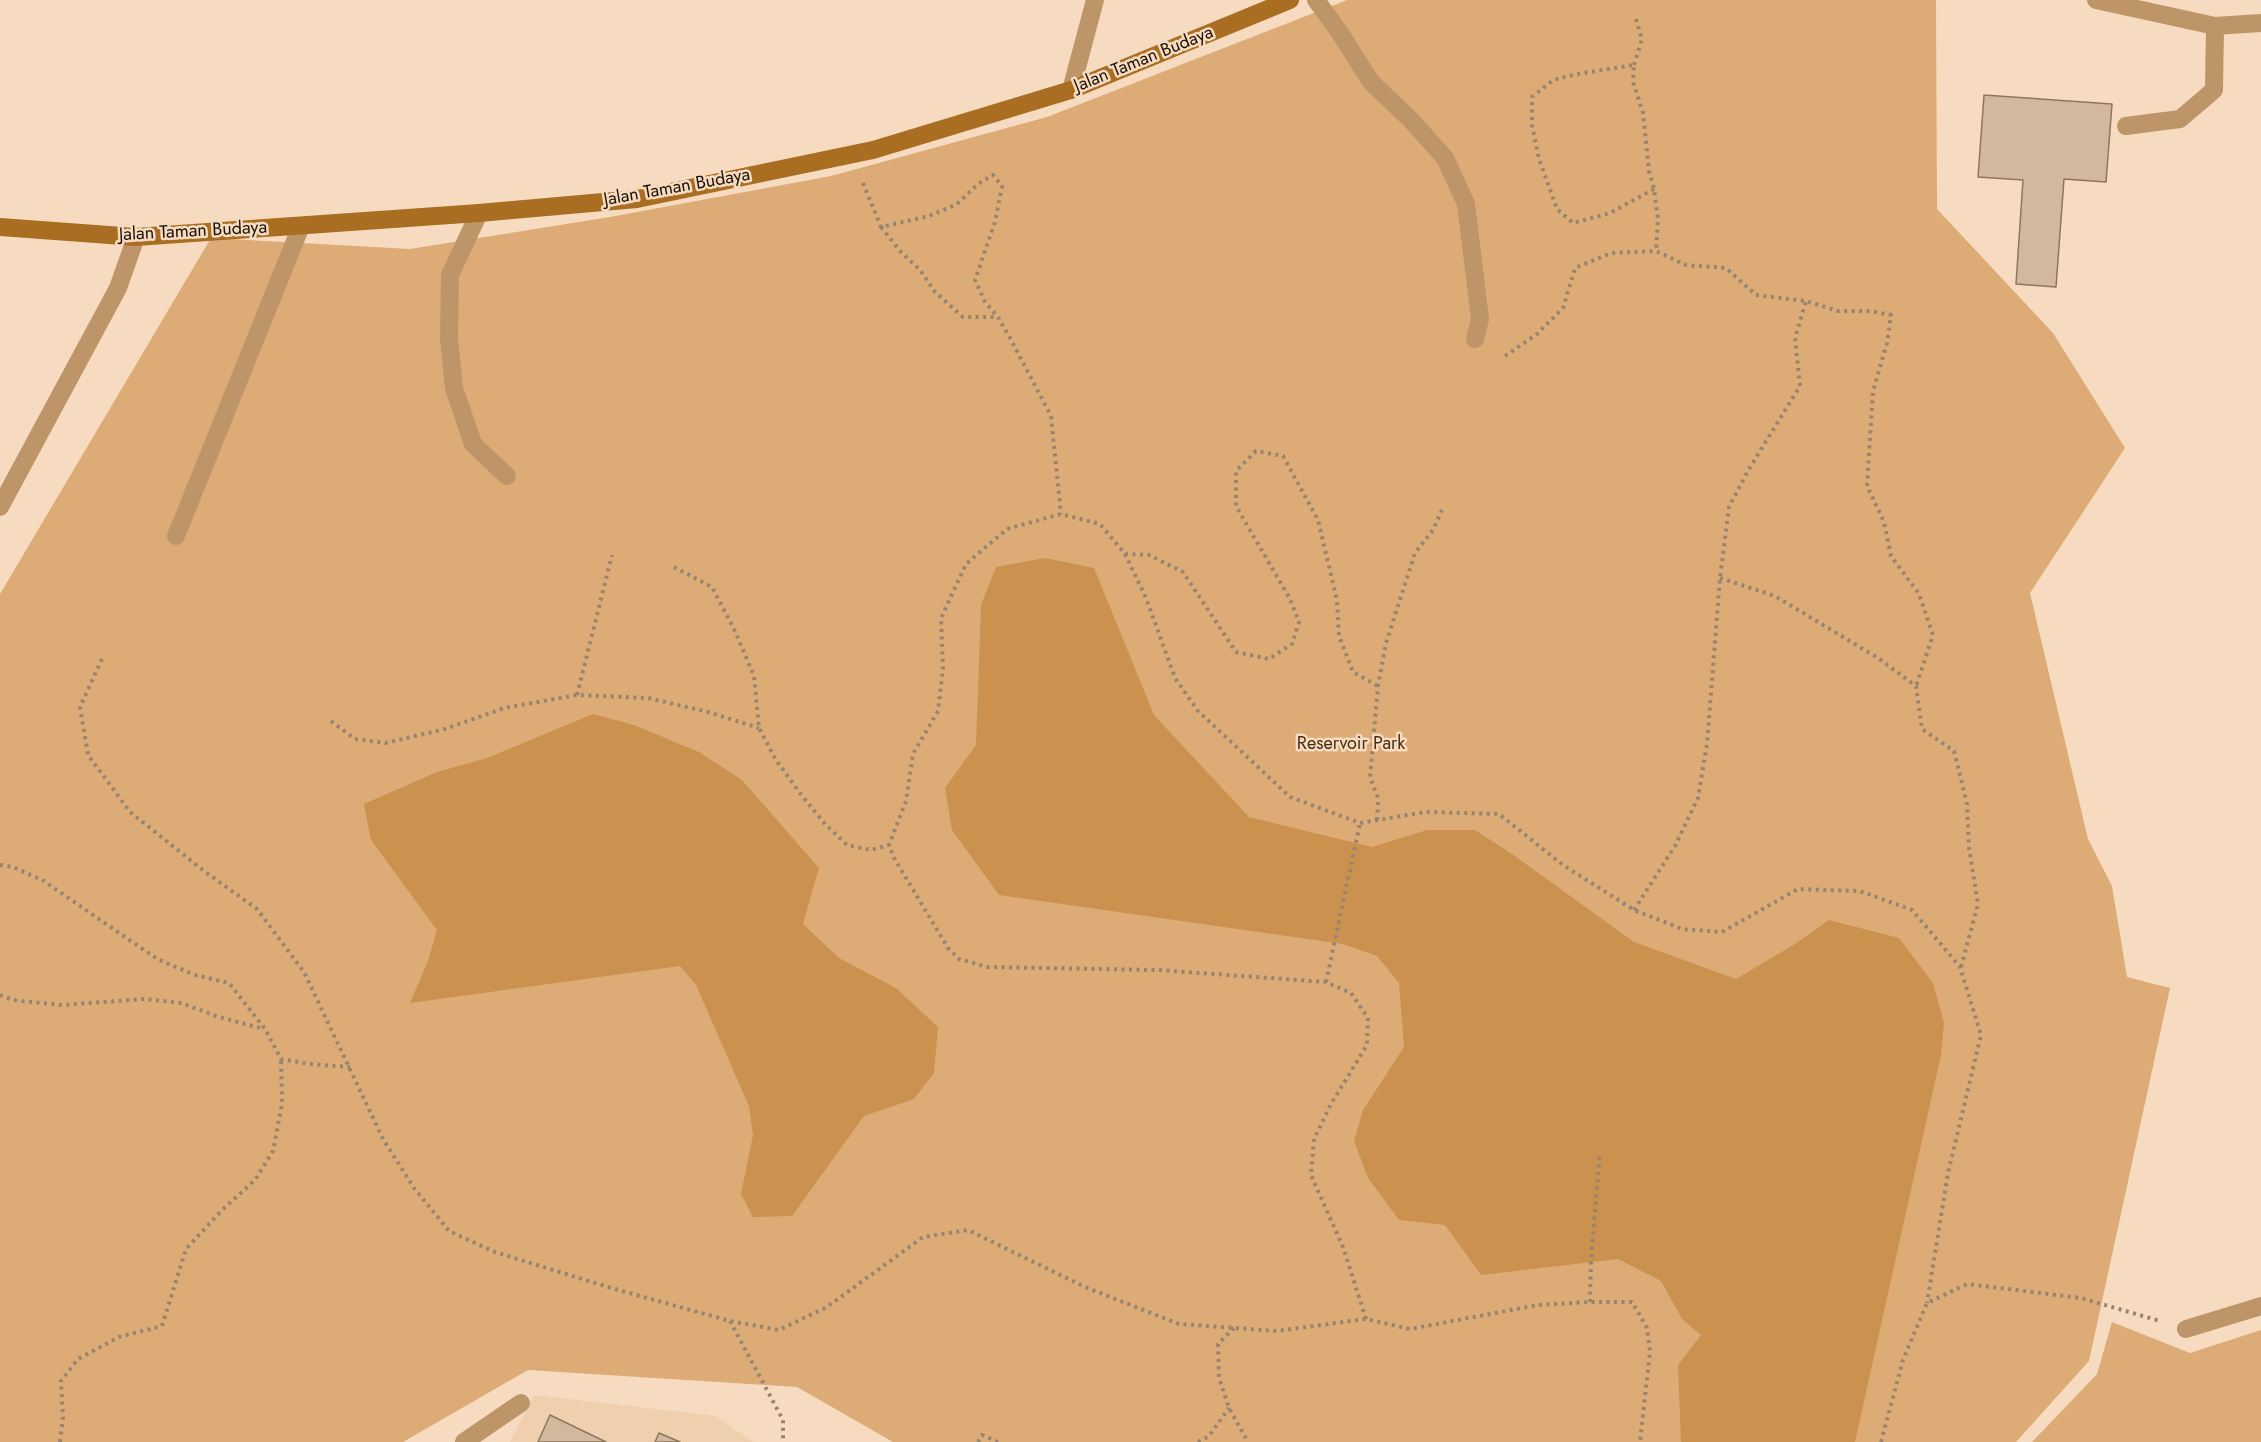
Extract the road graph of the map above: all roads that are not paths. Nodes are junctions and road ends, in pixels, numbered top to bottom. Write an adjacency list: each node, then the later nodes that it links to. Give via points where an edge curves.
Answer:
1 (1095, 0): 7 (lane)
2 (1290, 0): 7 (main road, Jalan Taman Budaya)
3 (1316, 0): 13 (lane, via 1371,82 1445,158 1466,204 1480,319)
4 (2096, 0): 6 (lane)
5 (2261, 23): 6 (lane)
6 (2215, 26): 8 (lane, via 2214,90 2180,119)
7 (1071, 90): 9 (main road, Jalan Taman Budaya, via 855,154 637,199)
8 (2127, 126)
9 (479, 213): 10 (main road, Jalan Taman Budaya); 14 (lane, via 450,275 449,339 454,388 473,444)
10 (301, 226): 12 (main road, Jalan Taman Budaya); 16 (lane)
11 (0, 227): 12 (main road, Jalan Taman Budaya)
12 (136, 237): 15 (lane, via 118,288)
13 (1475, 339)
14 (507, 476)
15 (0, 507)
16 (176, 536)
17 (2261, 1306): 18 (lane)
18 (2186, 1329)
19 (521, 1403): 20 (lane)
20 (464, 1442)

